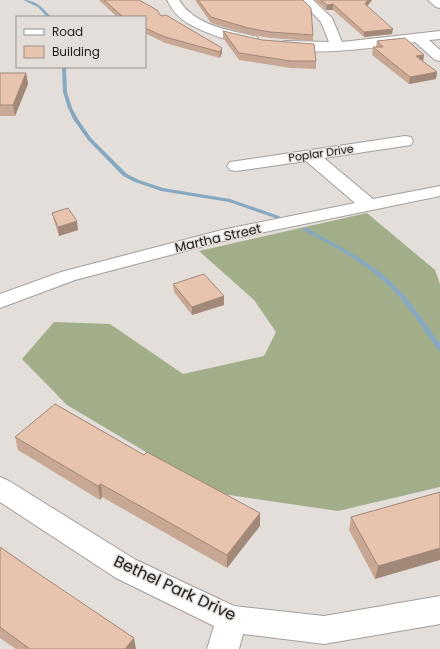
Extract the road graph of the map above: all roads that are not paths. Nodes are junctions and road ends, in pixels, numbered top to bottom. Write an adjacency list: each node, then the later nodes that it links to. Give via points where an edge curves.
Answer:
1 (173, 0): 7 (street, via 184,14 202,25 234,36 269,43)
2 (306, 0): 7 (street, via 327,21)
3 (434, 0): 4 (street)
4 (440, 4)
5 (440, 35): 6 (street)
6 (418, 38): 7 (street); 8 (street)
7 (337, 46)
8 (440, 57)
9 (405, 141): 10 (street, Poplar Drive)
10 (310, 155): 11 (street, Poplar Drive); 13 (street)
11 (236, 166)
12 (440, 191): 13 (street, Martha Street)
13 (370, 206): 14 (street, Martha Street, via 229,234 68,276)
14 (0, 301)
15 (0, 488): 17 (street, Bethel Park Drive, via 126,569)
16 (440, 610): 17 (street, Bethel Park Drive, via 324,630)
17 (231, 619): 18 (street)
18 (223, 649)

